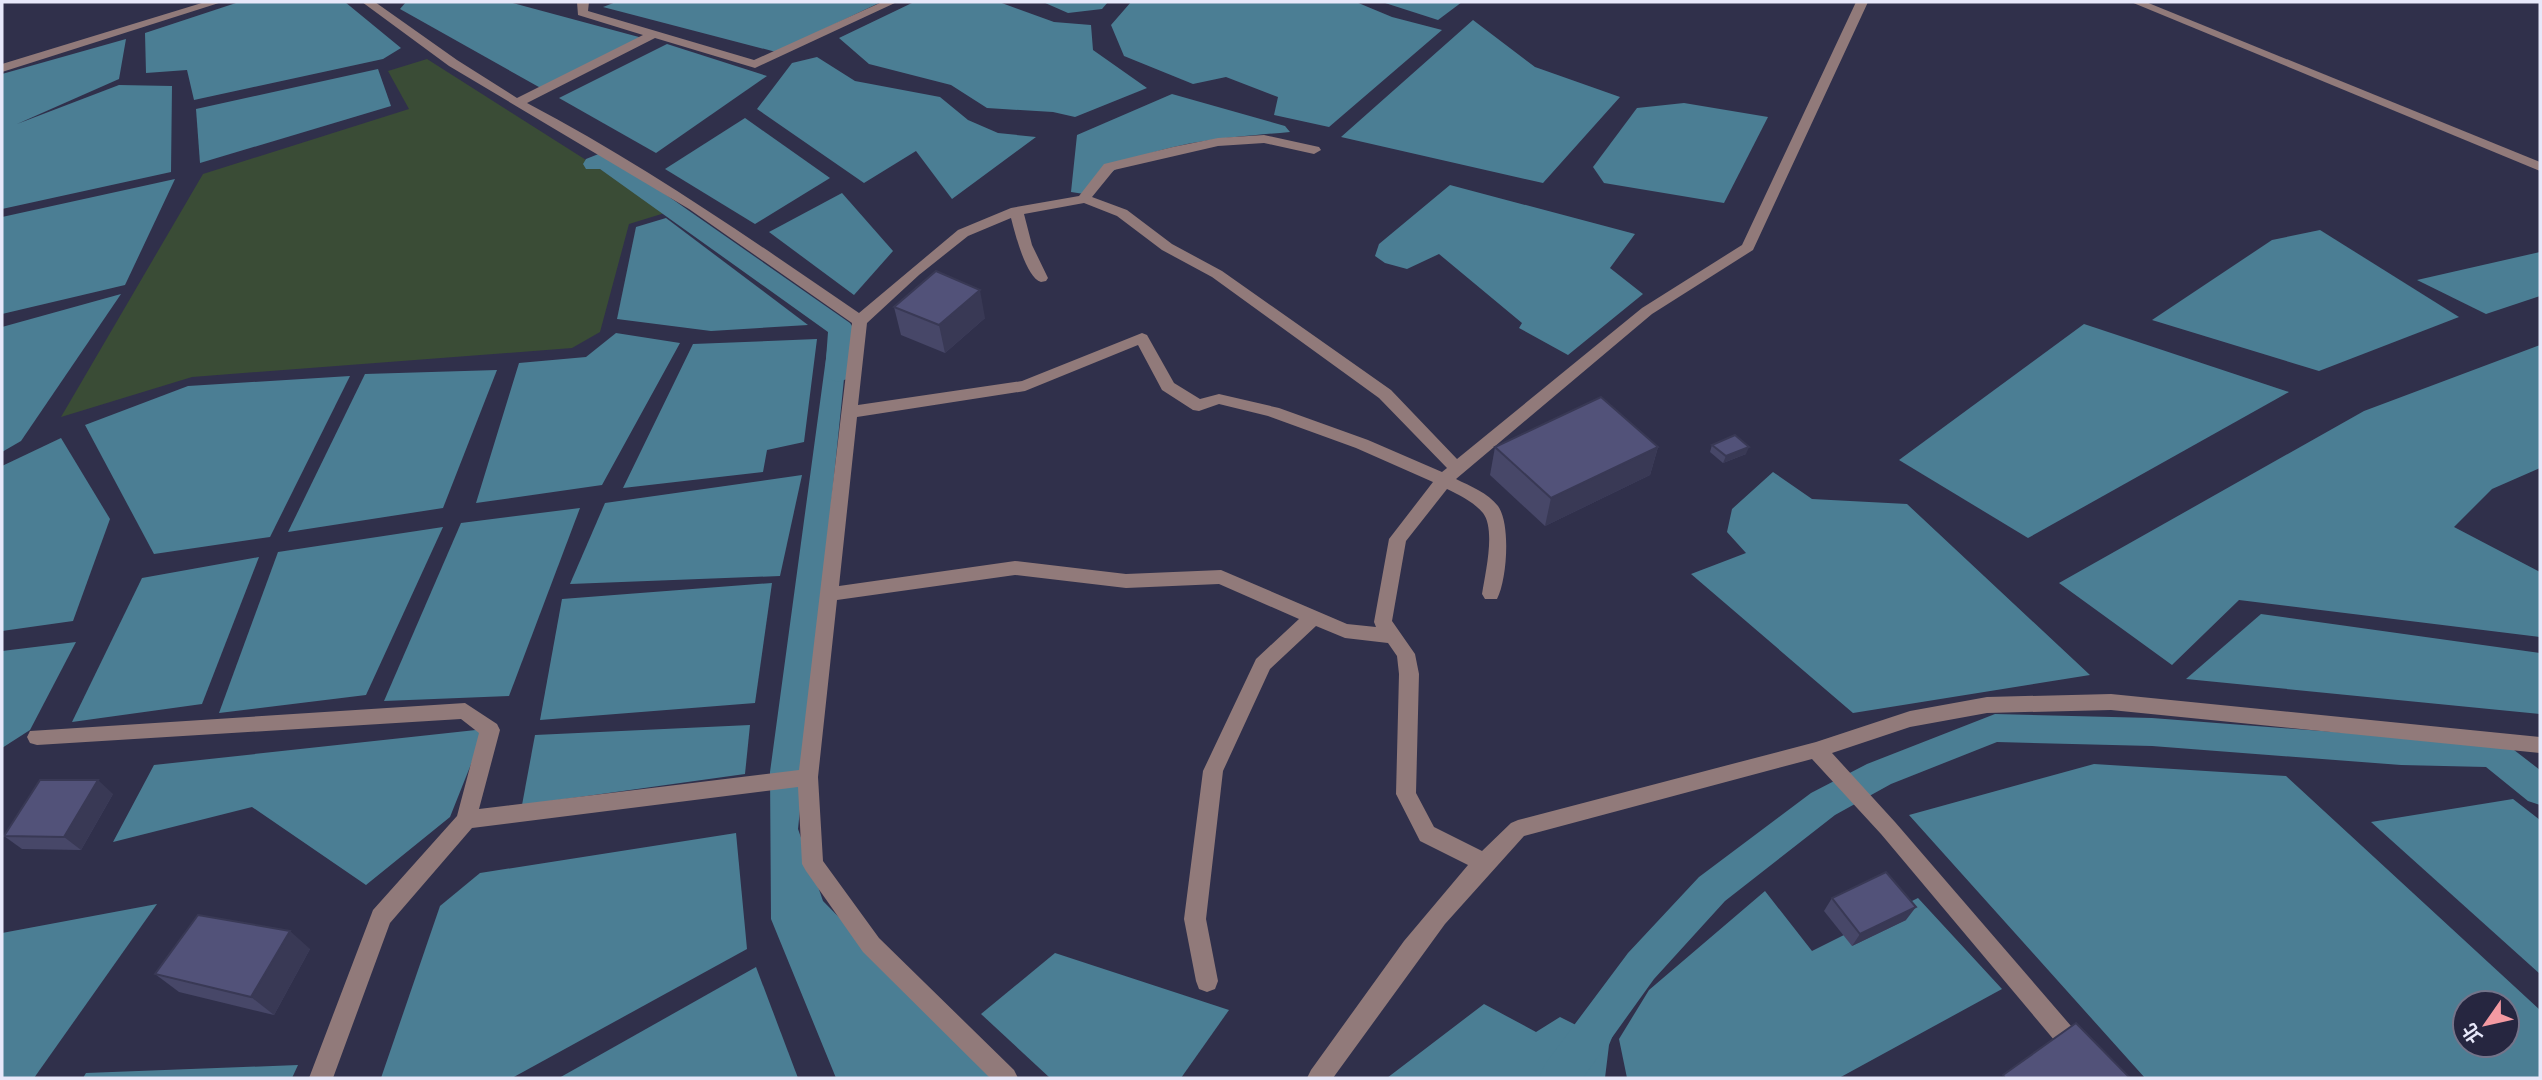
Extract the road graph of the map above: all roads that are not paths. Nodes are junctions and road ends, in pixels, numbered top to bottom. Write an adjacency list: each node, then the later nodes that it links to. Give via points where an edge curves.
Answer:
1 (216, 2): 8 (street)
2 (583, 2): 7 (street, via 582,13)
3 (891, 2): 7 (street, via 755,64)
4 (1861, 2): 17 (street, via 1748,247 1647,311)
5 (2137, 2): 11 (street)
6 (378, 4): 9 (street, via 453,63)
7 (654, 34): 9 (street)
8 (2, 68)
9 (517, 103): 15 (street, via 694,206)
10 (1314, 150): 12 (street, via 1264,139 1173,151 1109,167)
11 (2540, 167)
12 (1084, 200): 13 (street); 17 (street, via 1122,213 1167,247 1256,301 1385,394)
13 (1016, 211): 14 (street); 15 (street, via 964,233)
14 (1041, 278)
15 (860, 321): 16 (street)
16 (851, 412): 18 (street, via 1025,386 1142,338 1168,386 1199,405 1219,399 1312,424); 19 (street)
17 (1458, 467): 18 (street)
18 (1444, 480): 20 (street, via 1489,506 1499,527); 22 (street, via 1398,539 1384,622)
19 (829, 594): 21 (street, via 1015,568 1126,581 1221,577); 26 (street)
20 (1491, 594)
21 (1314, 617): 22 (street, via 1345,631); 29 (street, via 1263,664 1213,771 1195,919)
22 (1391, 636): 28 (street, via 1406,654 1409,674 1406,794 1427,834)
23 (37, 737): 27 (street, via 464,711 490,730)
24 (2540, 744): 28 (street, via 2111,702 1987,705 1910,719 1816,750 1518,829)
25 (1818, 752): 33 (street)
26 (807, 777): 27 (street); 31 (street, via 813,864 871,945)
27 (466, 820): 30 (street, via 382,917)
28 (1483, 862): 32 (street, via 1395,968)
29 (1207, 981)
30 (321, 1078)
31 (1006, 1078)
32 (1319, 1078)
33 (2101, 1078)

